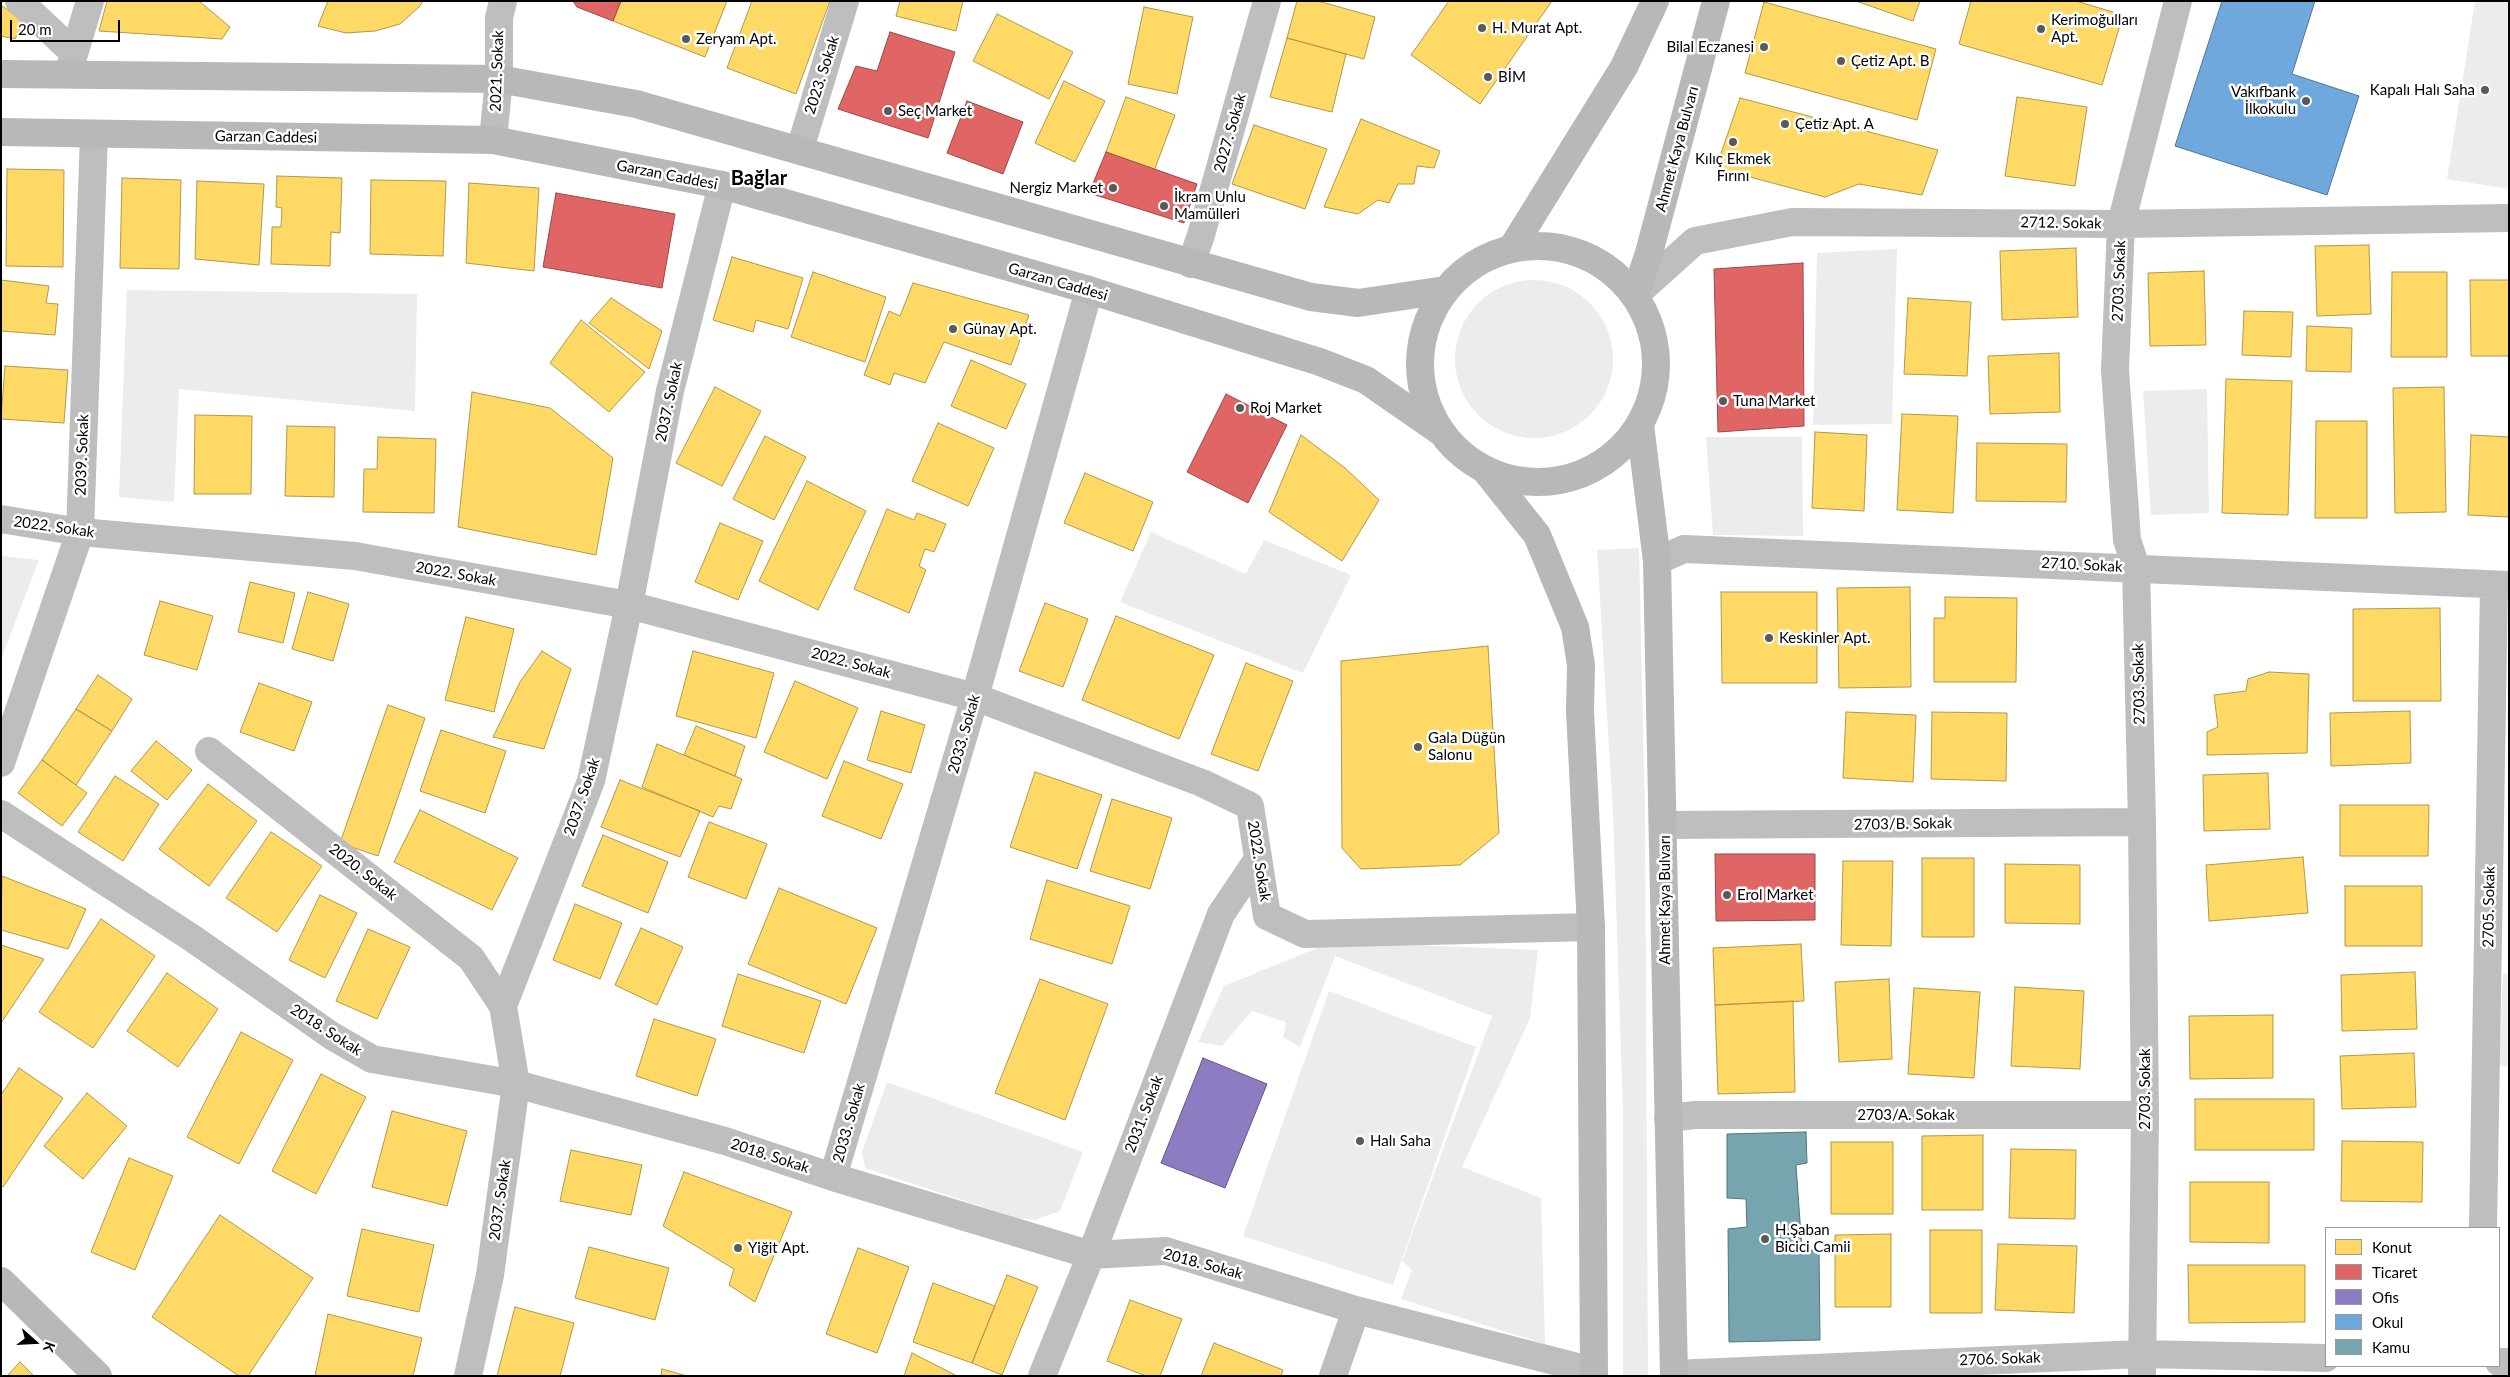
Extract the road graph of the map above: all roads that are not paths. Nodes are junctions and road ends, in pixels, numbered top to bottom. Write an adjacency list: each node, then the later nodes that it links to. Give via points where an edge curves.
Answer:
1 (19, 1): 9 (street)
2 (90, 1): 9 (street)
3 (503, 1): 11 (street, 2021. Sokak, via 498,18)
4 (845, 1): 15 (street, 2023. Sokak)
5 (1267, 1): 20 (street, 2027. Sokak)
6 (1655, 1): 19 (main road, via 1620,74)
7 (1716, 1): 23 (main road, Ahmet Kaya Bulvarı, via 1650,253)
8 (2178, 1): 18 (street, 2703. Sokak)
9 (71, 64): 10 (main road); 11 (main road)
10 (1, 74)
11 (499, 79): 14 (street, 2021. Sokak); 15 (main road, via 636,104)
12 (1, 132): 13 (main road, Garzan Caddesi)
13 (94, 134): 14 (main road, Garzan Caddesi); 28 (street, 2039. Sokak)
14 (493, 140): 16 (main road, Garzan Caddesi)
15 (800, 149): 20 (main road)
16 (722, 185): 21 (main road, Garzan Caddesi); 32 (street, 2037. Sokak, via 670,392)
17 (2509, 218): 18 (street, 2712. Sokak)
18 (2120, 224): 23 (street, 2712. Sokak, via 1792,222 1695,241); 30 (street, 2703. Sokak, via 2115,370 2127,540)
19 (1512, 248): 22 (main road, via 1476,264); 23 (main road, via 1547,245 1581,253 1611,270)
20 (1191, 264): 22 (main road, via 1311,297 1350,302)
21 (1089, 290): 25 (main road, Garzan Caddesi, via 1320,362 1366,380); 33 (street, 2033. Sokak)
22 (1445, 290): 25 (main road, via 1430,316 1421,345 1420,376 1427,406)
23 (1635, 296): 24 (main road, via 1651,326 1657,360 1653,394)
24 (1640, 425): 26 (main road, via 1616,454 1586,473 1550,483 1514,481); 29 (main road, Ahmet Kaya Bulvarı)
25 (1441, 432): 26 (main road, via 1461,455)
26 (1486, 471): 40 (main road, via 1537,535 1575,627 1581,664 1580,711)
27 (1, 519): 28 (street, 2022. Sokak)
28 (80, 532): 32 (street, 2022. Sokak, via 355,556); 35 (street, 2039. Sokak)
29 (1658, 561): 30 (street, 2710. Sokak, via 1684,549); 38 (main road, Ahmet Kaya Bulvarı)
30 (2136, 567): 31 (street, 2710. Sokak); 37 (street, 2703. Sokak)
31 (2501, 585): 46 (street, 2705. Sokak)
32 (629, 604): 33 (street, 2022. Sokak); 41 (street, 2037. Sokak, via 591,780)
33 (975, 697): 39 (street, 2022. Sokak, via 1202,783 1250,806); 45 (street, 2033. Sokak)
34 (209, 751): 41 (street, 2020. Sokak, via 472,958)
35 (1, 763)
36 (1, 814): 42 (street, 2018. Sokak, via 192,938 332,1036 372,1059)
37 (2142, 822): 38 (street, 2703/B. Sokak); 43 (street, 2703. Sokak)
38 (1664, 825): 44 (main road, Ahmet Kaya Bulvarı)
39 (1258, 859): 40 (street, 2022. Sokak, via 1268,916 1305,934); 47 (street, 2031. Sokak, via 1221,914)
40 (1591, 927): 52 (main road)
41 (503, 1006): 42 (street, 2037. Sokak)
42 (516, 1084): 45 (street, 2018. Sokak, via 724,1141); 55 (street, 2037. Sokak, via 490,1275)
43 (2145, 1115): 44 (street, 2703/A. Sokak, via 1695,1115); 51 (street, 2703. Sokak)
44 (1668, 1118): 53 (main road, Ahmet Kaya Bulvarı)
45 (833, 1177): 47 (street, 2018. Sokak)
46 (2483, 1227)
47 (1091, 1255): 49 (street, 2018. Sokak, via 1166,1251); 56 (street, 2031. Sokak)
48 (1, 1281): 54 (main road)
49 (1356, 1310): 52 (street, 2018. Sokak); 57 (street)
50 (2325, 1358): 51 (street, 2706. Sokak)
51 (2141, 1365): 53 (street, 2706. Sokak)
52 (1594, 1373)
53 (1674, 1375)
54 (98, 1376)
55 (468, 1376)
56 (1042, 1376)
57 (1333, 1376)

